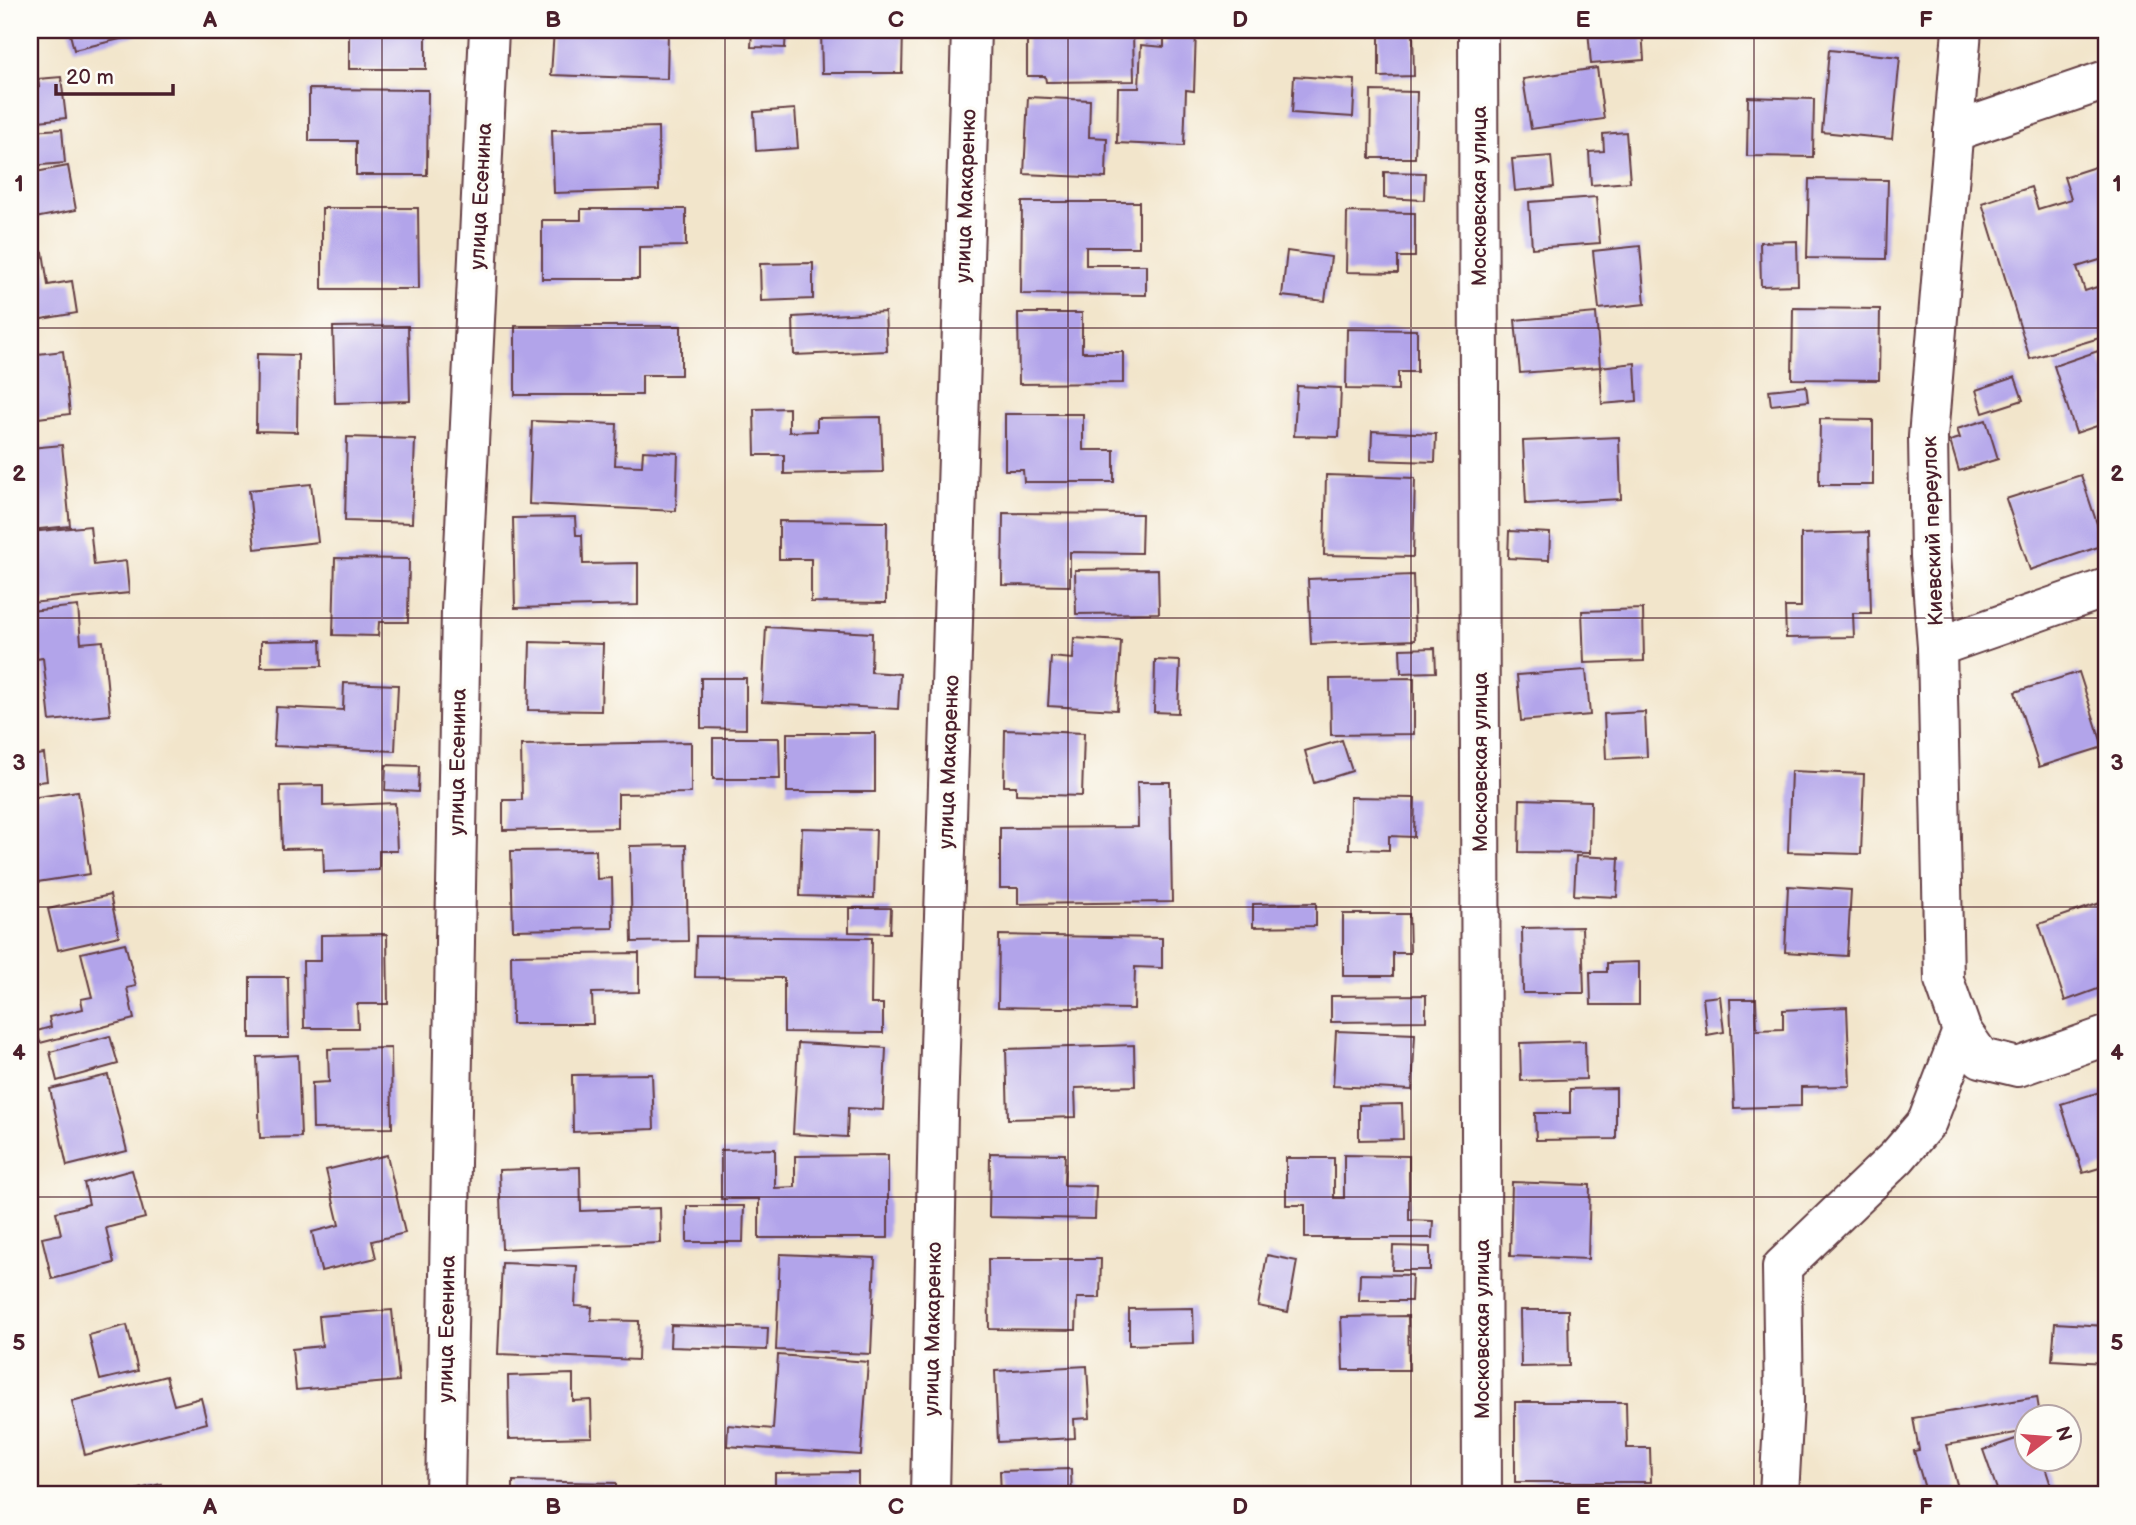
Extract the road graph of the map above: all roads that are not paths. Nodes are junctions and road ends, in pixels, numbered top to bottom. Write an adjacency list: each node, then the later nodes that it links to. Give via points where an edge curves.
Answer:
1 (489, 30): 11 (street, улица Есенина, via 461,610)
2 (971, 30): 12 (street, улица Макаренко)
3 (1478, 30): 13 (street, Московская улица)
4 (1962, 30): 6 (street, Киевский переулок)
5 (2106, 80): 6 (street)
6 (1953, 132): 8 (street, Киевский переулок, via 1928,437)
7 (2106, 588): 8 (street)
8 (1937, 648): 9 (street, Киевский переулок, via 1944,980)
9 (1962, 1031): 10 (street, Киевский переулок, via 1981,1058 2018,1067); 14 (street, via 1927,1122 1782,1268 1784,1405)
10 (2106, 1036)
11 (445, 1495)
12 (930, 1495)
13 (1482, 1495)
14 (1779, 1495)

